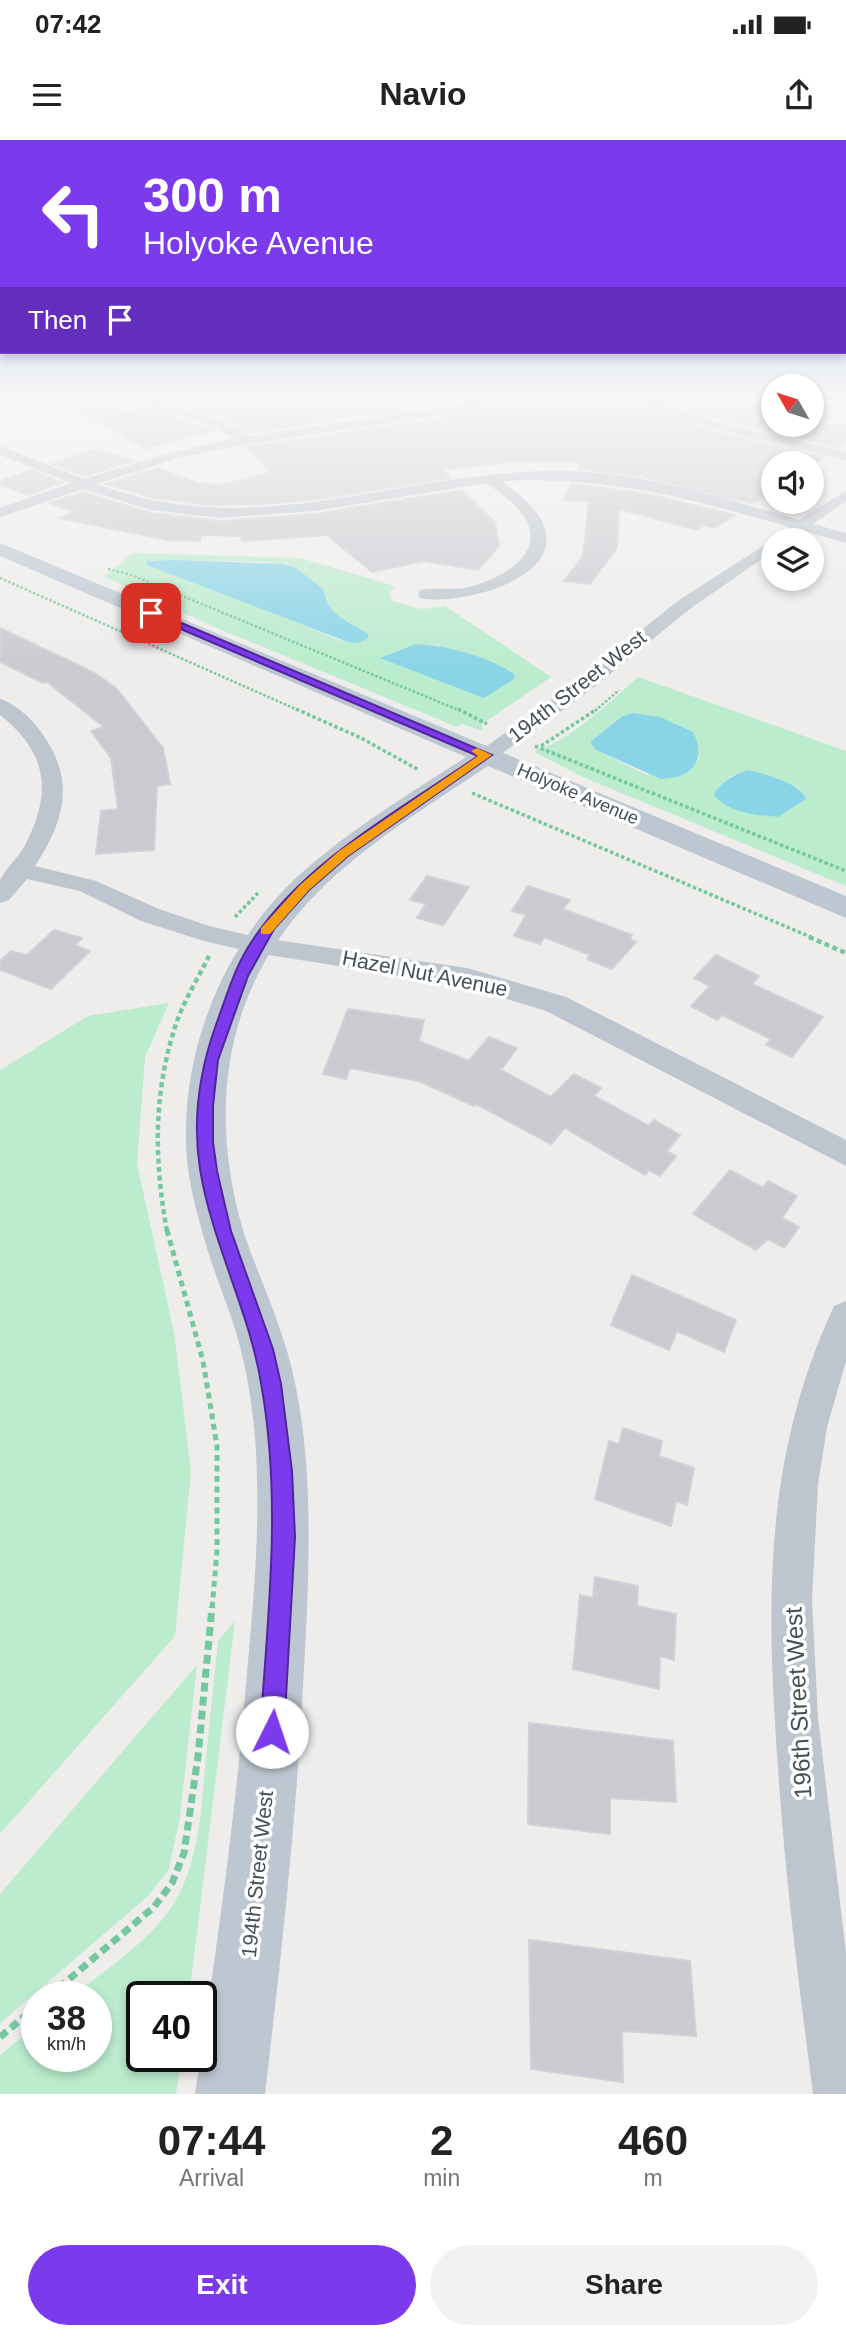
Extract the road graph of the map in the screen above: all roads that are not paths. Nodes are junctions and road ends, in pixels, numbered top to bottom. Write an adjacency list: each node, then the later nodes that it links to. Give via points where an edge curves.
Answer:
1 (73, 487): 7 (street)
2 (98, 487): 3 (street, via 161,508 238,513)
3 (430, 487)
4 (500, 487): 13 (street, via 535,521 540,536 535,551 521,567 491,585 459,594)
5 (645, 487): 8 (street)
6 (846, 495): 8 (street)
7 (0, 513)
8 (801, 526): 9 (street); 10 (street)
9 (798, 528)
10 (846, 538)
11 (0, 549): 15 (street, Holyoke Avenue)
12 (761, 553): 15 (street, 194th Street West, via 677,609 582,687)
13 (426, 594)
14 (0, 705): 16 (street, via 33,732 53,773 49,818)
15 (486, 740): 18 (street, Holyoke Avenue); 19 (street, 194th Street West, via 334,861)
16 (21, 870): 17 (street); 19 (street, Hazel Nut Avenue, via 88,886 180,926)
17 (0, 895)
18 (846, 908)
19 (256, 944): 20 (street, Hazel Nut Avenue, via 467,977 556,1004); 22 (street, 194th Street West, via 227,1008 211,1060 205,1106 205,1142 215,1202 264,1349 271,1384 282,1471 284,1537 257,1889)
20 (846, 1154)
21 (846, 1317): 23 (street, 196th Street West, via 812,1409 791,1560 792,1673 808,1852)
22 (230, 2094)
23 (840, 2094)

